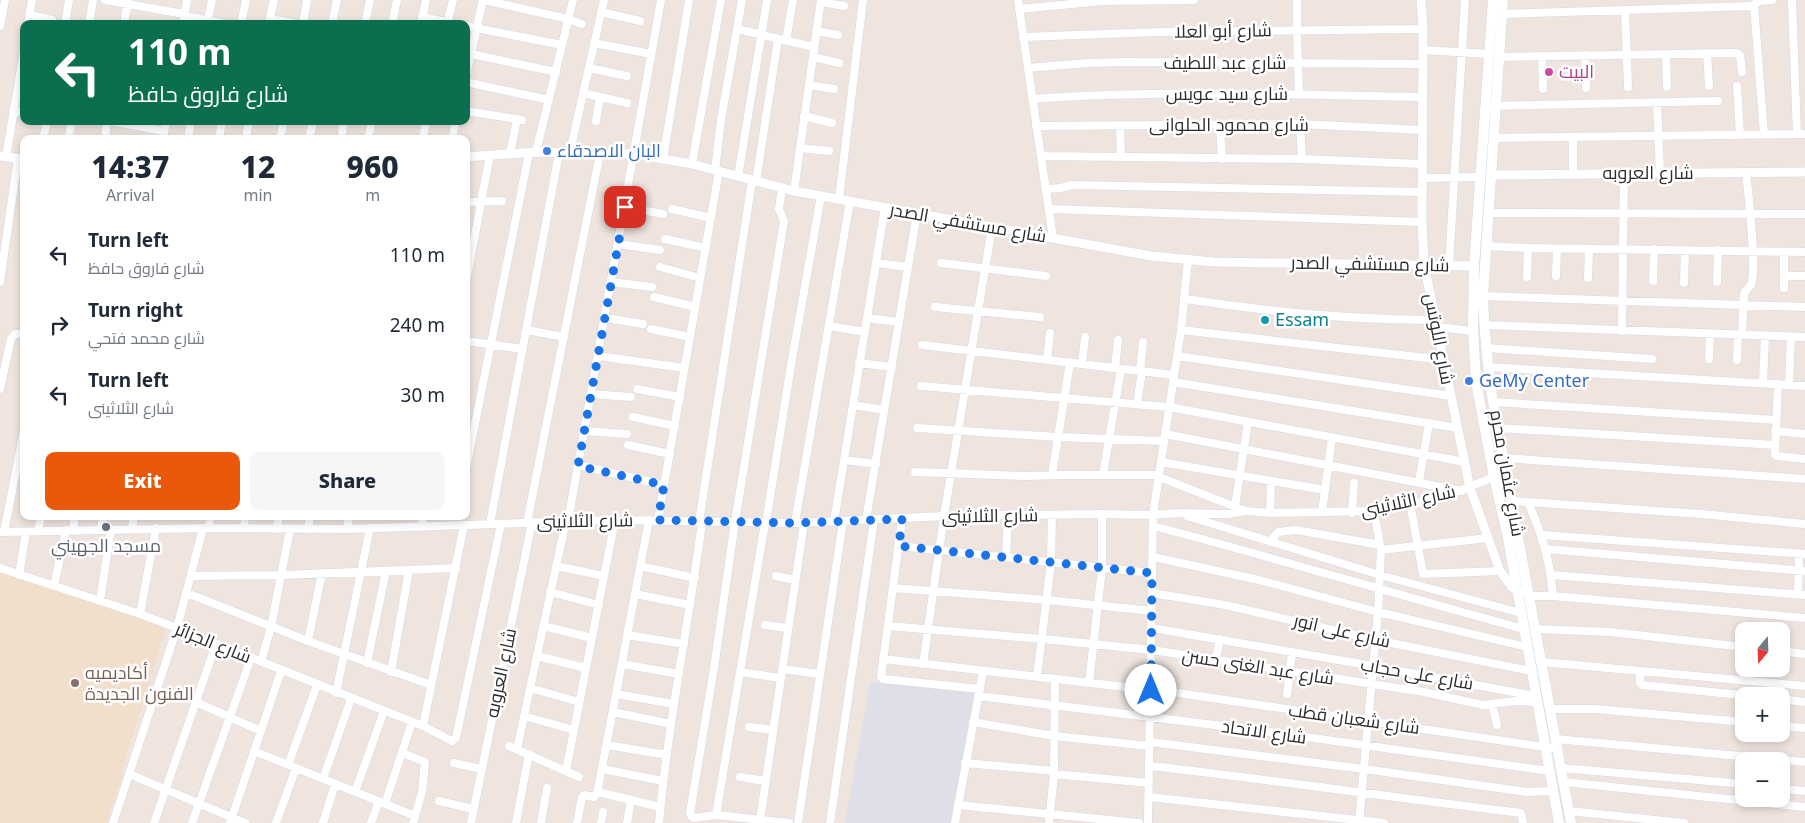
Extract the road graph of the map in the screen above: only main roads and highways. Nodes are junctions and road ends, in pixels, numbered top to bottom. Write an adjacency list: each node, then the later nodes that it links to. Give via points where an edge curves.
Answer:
1 (1493, 0): 3 (main road, شارع عثمان محرم)
2 (1503, 0): 3 (main road, شارع عثمان محرم, via 1500,57)
3 (1490, 106): 4 (main road, شارع عثمان محرم, via 1480,177 1474,266 1473,331 1477,387 1518,591); 5 (main road, شارع عثمان محرم, via 1493,138 1483,296 1488,367)
4 (1559, 823)
5 (1571, 823)

